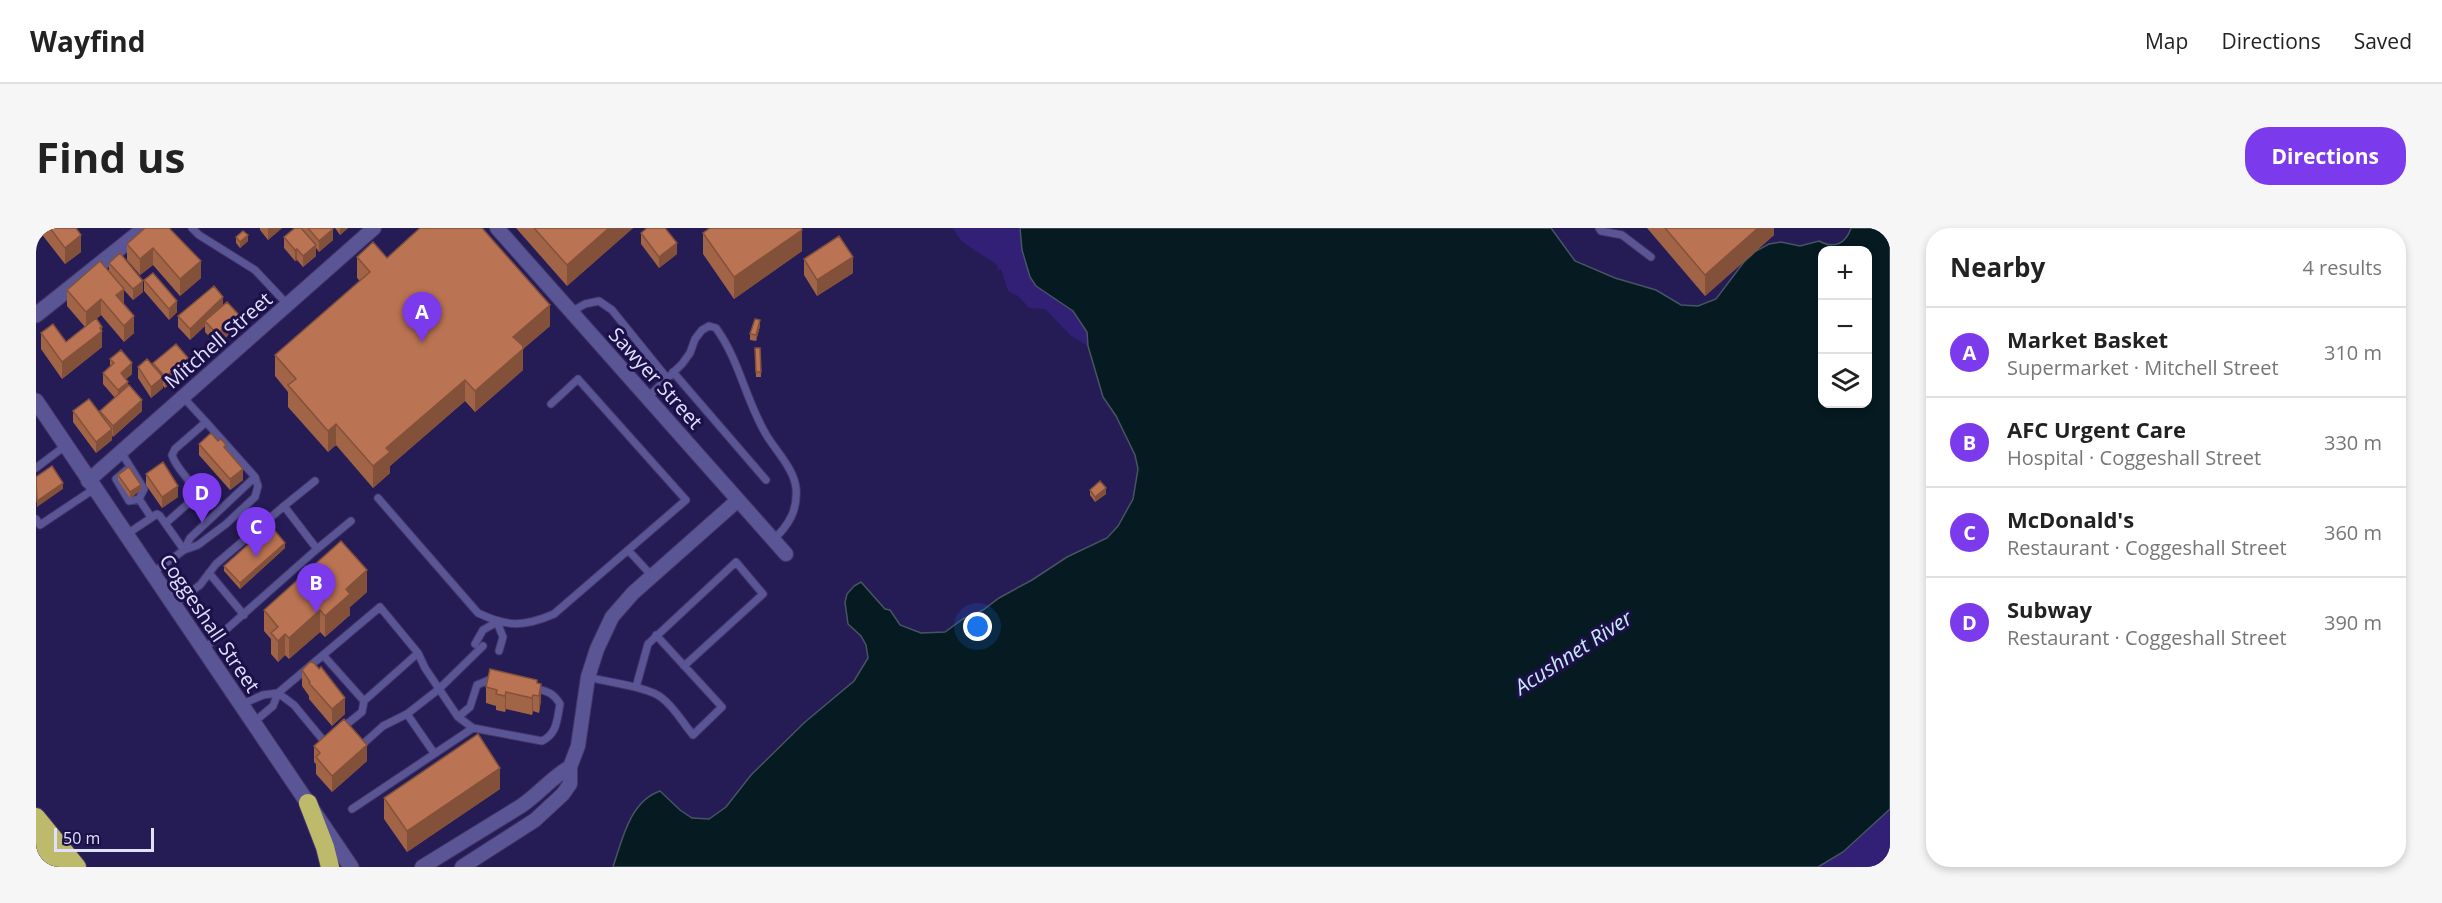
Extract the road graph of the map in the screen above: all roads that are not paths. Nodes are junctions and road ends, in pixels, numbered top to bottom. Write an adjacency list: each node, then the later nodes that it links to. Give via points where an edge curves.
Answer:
1 (145, 228): 9 (main road)
2 (192, 228): 7 (lane, via 255,270)
3 (374, 228): 7 (street, Mitchell Street)
4 (497, 228): 8 (street, Sawyer Street)
5 (1599, 228): 6 (lane, via 1622,235)
6 (1652, 257)
7 (287, 304): 12 (street, Mitchell Street)
8 (572, 312): 11 (lane, via 600,301 612,310); 13 (street, Sawyer Street)
9 (36, 315)
10 (673, 372): 11 (lane); 22 (lane); 34 (lane, via 690,353 702,330 716,328 732,355 766,435 796,484 792,517)
11 (667, 378): 13 (lane)
12 (183, 396): 16 (lane); 18 (street, Mitchell Street)
13 (647, 398): 27 (street, Sawyer Street)
14 (36, 401): 17 (main road, Coggeshall Street)
15 (551, 404): 37 (lane, via 578,380 686,500)
16 (206, 422): 21 (lane); 32 (lane, via 172,455 195,492 192,500)
17 (65, 446): 20 (lane); 24 (main road, Coggeshall Street)
18 (121, 452): 19 (lane); 24 (street, Mitchell Street)
19 (130, 466): 26 (lane, via 144,489); 26 (lane, via 117,476 116,482 129,501)
20 (36, 468)
21 (255, 477): 36 (lane, via 190,537); 36 (lane, via 255,497 198,545)
22 (766, 480)
23 (315, 481): 28 (lane)
24 (91, 485): 30 (lane, via 40,525); 33 (main road, Coggeshall Street)
25 (378, 498): 44 (lane, via 478,613)
26 (139, 499): 29 (lane)
27 (738, 500): 34 (street, Sawyer Street); 41 (street)
28 (284, 506): 35 (lane); 39 (lane)
29 (151, 517): 32 (lane, via 160,516); 33 (lane)
30 (36, 519)
31 (351, 521): 35 (lane)
32 (166, 523): 36 (lane)
33 (125, 535): 40 (main road, Coggeshall Street)
34 (773, 540): 38 (street, Sawyer Street)
35 (317, 549): 43 (lane)
36 (184, 550): 40 (lane)
37 (628, 550): 41 (lane); 44 (lane, via 554,614 523,624)
38 (786, 554)
39 (208, 573): 42 (lane, via 200,585); 43 (lane)
40 (151, 574): 42 (main road, Coggeshall Street)
41 (652, 576): 51 (street, via 612,617)
42 (173, 605): 46 (main road, Coggeshall Street)
43 (244, 615): 46 (lane)
44 (497, 622): 47 (lane, via 503,637); 55 (lane, via 483,630 479,645)
45 (656, 635): 50 (lane); 50 (lane, via 736,562 763,594); 54 (lane, via 644,654)
46 (203, 650): 58 (main road, Coggeshall Street)
47 (499, 651)
48 (418, 652): 49 (lane, via 380,607); 55 (lane); 57 (lane)
49 (323, 655): 56 (lane); 57 (lane)
50 (684, 666): 54 (lane, via 722,707 693,735 662,698)
51 (588, 677): 54 (lane); 65 (street, via 578,746)
52 (509, 684): 60 (lane, via 482,681 470,707)
53 (529, 687): 62 (lane, via 549,691 560,704 551,737 542,741)
54 (636, 687)
55 (439, 689): 59 (lane); 60 (lane)
56 (278, 693): 57 (lane, via 294,705 323,740 362,712); 58 (lane); 61 (lane, via 273,706)
57 (364, 701)
58 (240, 705): 61 (main road, Coggeshall Street)
59 (406, 714): 63 (lane, via 383,726); 64 (lane)
60 (458, 717): 62 (lane)
61 (253, 723): 66 (main road, Coggeshall Street)
62 (473, 728): 64 (lane)
63 (364, 743)
64 (434, 753): 67 (lane)
65 (570, 767): 74 (street, via 521,806); 75 (street, via 570,784 545,812)
66 (308, 803): 72 (highway); 73 (main road, Coggeshall Street)
67 (352, 809)
68 (36, 818): 71 (highway)
69 (36, 839): 70 (highway)
70 (56, 867)
71 (77, 867)
72 (330, 867)
73 (351, 867)
74 (422, 867)
75 (462, 867)

